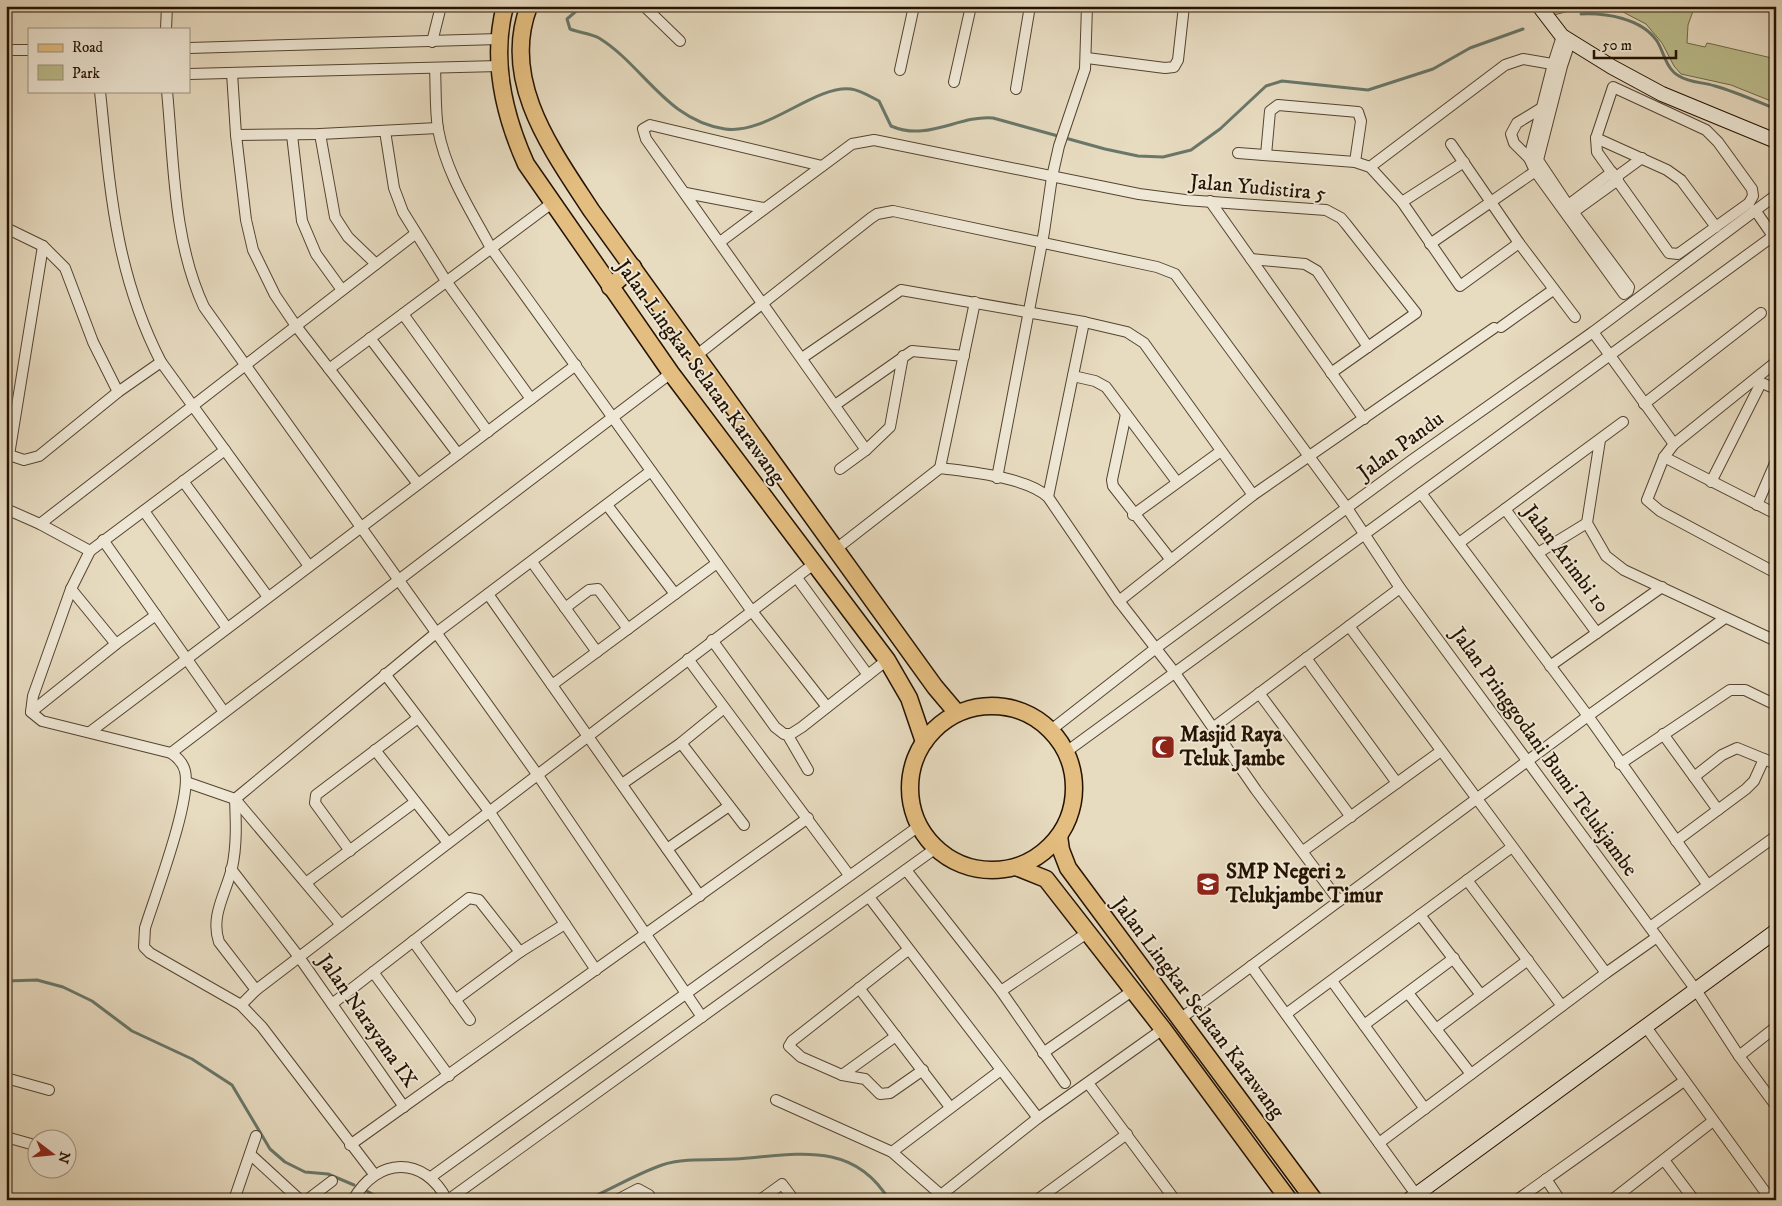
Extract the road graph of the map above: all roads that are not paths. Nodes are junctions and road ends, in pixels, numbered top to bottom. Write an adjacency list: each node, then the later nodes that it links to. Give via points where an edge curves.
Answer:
1 (167, 6): 12 (street)
2 (441, 6): 15 (street)
3 (505, 6): 14 (main road, Jalan Lingkar Selatan Karawang)
4 (529, 6): 72 (main road, Jalan Lingkar Selatan Karawang, via 520,44 524,87 532,110 548,144)
5 (644, 6): 16 (street)
6 (914, 6): 24 (street)
7 (971, 6): 27 (street)
8 (1030, 6): 28 (street)
9 (1087, 6): 20 (street)
10 (1184, 6): 20 (street, via 1178,60 1174,67)
11 (1541, 9): 13 (street)
12 (166, 28)
13 (1566, 39): 21 (street); 39 (street, via 1662,94)
14 (499, 40): 15 (street); 22 (main road, Jalan Lingkar Selatan Karawang)
15 (432, 42): 17 (street)
16 (680, 42)
17 (190, 48)
18 (6, 50): 19 (street)
19 (28, 50)
20 (1086, 58): 49 (street)
21 (1557, 65): 31 (street); 32 (street); 48 (street, via 1523,59 1505,65)
22 (499, 66): 23 (street); 56 (main road, Jalan Lingkar Selatan Karawang, via 514,138 526,164)
23 (435, 68): 25 (street); 33 (street)
24 (900, 70)
25 (232, 72): 26 (street); 36 (street)
26 (190, 74)
27 (954, 82)
28 (1016, 89)
29 (100, 92): 94 (street, via 114,220 122,259 136,305)
30 (166, 92): 96 (street, via 187,264 204,307)
31 (1540, 109): 32 (street); 46 (street); 46 (street, via 1517,123 1510,134 1514,143)
32 (1548, 118): 46 (street)
33 (438, 128): 34 (street); 69 (street, via 455,183)
34 (385, 131): 35 (street); 62 (street, via 398,201)
35 (320, 134): 37 (street); 71 (street, via 335,217 348,237)
36 (236, 135): 37 (street); 85 (street, via 248,236 264,275)
37 (292, 135): 76 (street, via 302,221 316,254)
38 (1596, 138): 43 (street); 50 (street, via 1597,152); 60 (street, via 1613,87 1706,130 1754,193 1749,203)
39 (1776, 141)
40 (1451, 144): 45 (street)
41 (1238, 153): 42 (street)
42 (1266, 155): 44 (street); 44 (street, via 1270,111 1278,105 1358,112 1361,121)
43 (1642, 158): 50 (street); 60 (street, via 1681,180)
44 (1355, 162): 48 (street)
45 (1464, 162): 54 (street); 55 (street)
46 (1536, 163): 54 (street); 59 (street)
47 (822, 166): 49 (street, Jalan Yudistira 5, via 852,144 874,140); 51 (street, via 644,126 646,139); 57 (street, Jalan Yudistira 5)
48 (1370, 167): 55 (street)
49 (1052, 177): 53 (street, Jalan Yudistira 5, via 1146,195); 65 (street)
50 (1615, 177): 59 (street); 60 (street, via 1671,254 1678,254)
51 (686, 193): 57 (street); 64 (street)
52 (1776, 195): 58 (street, Jalan Pandu)
53 (1210, 201): 70 (street); 88 (street, Jalan Yudistira 5, via 1326,210 1346,224 1416,313)
54 (1491, 201): 66 (street); 67 (street)
55 (1402, 202): 67 (street)
56 (552, 203): 69 (street); 75 (main road, Jalan Lingkar Selatan Karawang)
57 (764, 208): 64 (street, Jalan Yudistira 5)
58 (1755, 210): 63 (street); 86 (street, Jalan Pandu)
59 (1568, 211): 74 (street)
60 (1716, 227)
61 (6, 228): 68 (street)
62 (415, 234): 71 (street); 73 (street)
63 (1774, 235): 92 (street)
64 (720, 242): 79 (street)
65 (1042, 242): 79 (street, Jalan Pringgodani Bumi Telukjambe, via 893,211 884,212 871,218); 80 (street); 121 (street, Jalan Pringgodani Bumi Telukjambe, via 1157,267 1175,274)
66 (1519, 243): 67 (street, via 1460,286); 77 (street)
67 (1430, 244)
68 (43, 246): 104 (street, via 65,268 93,342); 120 (street)
69 (491, 248): 73 (street); 97 (street)
70 (1251, 259): 88 (street, via 1311,266); 100 (street)
71 (376, 264): 76 (street)
72 (632, 267): 75 (main road); 89 (main road, Jalan Lingkar Selatan Karawang)
73 (446, 281): 82 (street); 105 (street)
74 (1620, 281)
75 (610, 287): 99 (main road, Jalan Lingkar Selatan Karawang)
76 (342, 290): 85 (street)
77 (1553, 290): 83 (street); 111 (street)
78 (975, 302): 80 (street); 91 (street); 93 (street, via 901,290)
79 (763, 303): 89 (street, Jalan Pringgodani Bumi Telukjambe); 93 (street)
80 (1029, 312): 84 (street); 127 (street)
81 (1761, 313): 107 (street)
82 (403, 314): 87 (street); 113 (street)
83 (1575, 317)
84 (1084, 322): 101 (street); 118 (street, via 1127,332 1144,343)
85 (296, 326): 96 (street); 98 (street)
86 (1593, 332): 92 (street); 137 (street, Jalan Pandu)
87 (370, 338): 98 (street); 119 (street)
88 (1368, 347): 100 (street)
89 (697, 355): 149 (main road, Jalan Lingkar Selatan Karawang)
90 (903, 356): 91 (street, via 915,351); 106 (street); 117 (street, via 892,420 886,432)
91 (964, 356): 124 (street)
92 (1609, 356): 107 (street); 132 (street)
93 (802, 358): 106 (street)
94 (161, 362): 104 (street); 108 (street)
95 (1776, 362): 102 (street)
96 (245, 365): 108 (street); 145 (street)
97 (576, 365): 105 (street); 110 (street)
98 (329, 369): 131 (street)
99 (671, 373): 110 (street); 155 (main road, Jalan Lingkar Selatan Karawang)
100 (1331, 373): 111 (street)
101 (1073, 376): 109 (street, via 1106,387); 134 (street)
102 (1757, 381): 103 (street); 115 (street); 130 (street)
103 (1776, 389)
104 (118, 392): 120 (street, via 39,456 24,460)
105 (531, 399): 113 (street)
106 (835, 404): 117 (street)
107 (1644, 404): 115 (street)
108 (192, 405): 116 (street); 144 (street)
109 (1126, 414): 129 (street); 141 (street, via 1112,480 1115,491)
110 (613, 417): 126 (street); 159 (street)
111 (1364, 419): 121 (street)
112 (1623, 422): 114 (street)
113 (488, 432): 119 (street)
114 (1600, 440): 138 (street); 143 (street)
115 (1674, 444): 122 (street)
116 (225, 450): 128 (street); 156 (street)
117 (866, 450): 125 (street)
118 (1220, 451): 129 (street); 133 (street)
119 (458, 454): 131 (street)
120 (8, 455)
121 (1308, 456): 133 (street); 137 (street, Jalan Pringgodani Bumi Telukjambe)
122 (1664, 457): 130 (street); 157 (street, via 1648,495 1649,504)
123 (1776, 461): 136 (street)
124 (940, 468): 127 (street); 149 (street)
125 (840, 469)
126 (651, 471): 135 (street); 154 (street)
127 (997, 478): 134 (street, via 1032,486)
128 (184, 481): 140 (street); 165 (street)
129 (1177, 482): 141 (street)
130 (1711, 482): 136 (street)
131 (418, 484): 145 (street)
132 (1421, 493): 146 (street); 148 (street)
133 (1253, 495): 152 (street)
134 (1048, 497): 166 (street)
135 (607, 505): 153 (street); 164 (street)
136 (1757, 505): 142 (street)
137 (1346, 508): 146 (street, Jalan Pringgodani Bumi Telukjambe); 179 (street, Jalan Pandu)
138 (1505, 508): 148 (street); 151 (street, Jalan Arimbi 10)
139 (6, 509): 144 (street)
140 (144, 511): 147 (street); 172 (street)
141 (1133, 514): 152 (street)
142 (1776, 514)
143 (1587, 523): 151 (street); 160 (street, via 1611,561)
144 (40, 524): 150 (street)
145 (361, 527): 156 (street); 159 (street)
146 (1364, 535): 161 (street, Jalan Pringgodani Bumi Telukjambe); 186 (street)
147 (103, 540): 150 (street); 169 (street)
148 (1460, 543): 185 (street)
149 (836, 549): 196 (main road, Jalan Lingkar Selatan Karawang)
150 (90, 551): 162 (street)
151 (1538, 553): 175 (street, Jalan Arimbi 10)
152 (1171, 560): 166 (street)
153 (532, 562): 163 (street); 167 (street)
154 (717, 563): 164 (street); 168 (street)
155 (815, 563): 158 (street); 184 (main road, Jalan Lingkar Selatan Karawang)
156 (309, 566): 165 (street)
157 (1776, 573)
158 (797, 578): 168 (street); 188 (street)
159 (398, 580): 174 (street); 195 (street)
160 (1662, 587): 170 (street); 175 (street)
161 (1400, 588): 171 (street); 212 (street, Jalan Pringgodani Bumi Telukjambe)
162 (71, 589): 178 (street); 194 (street, via 33,696)
163 (488, 594): 174 (street); 189 (street)
164 (675, 594): 173 (street)
165 (268, 598): 172 (street)
166 (1119, 601): 179 (street)
167 (565, 608): 173 (street, via 590,590 598,589); 180 (street)
168 (751, 610): 176 (street); 192 (street)
169 (156, 615): 178 (street); 182 (street)
170 (1725, 618): 177 (street); 197 (street)
171 (1349, 626): 181 (street); 208 (street)
172 (227, 628): 182 (street)
173 (628, 629): 180 (street)
174 (436, 633): 187 (street); 216 (street)
175 (1597, 633): 185 (street)
176 (712, 640): 183 (street); 202 (street, via 775,727)
177 (1776, 641)
178 (116, 644): 194 (street)
179 (1156, 648): 186 (street); 200 (street, Jalan Pandu)
180 (597, 652): 189 (street)
181 (1306, 658): 190 (street); 219 (street)
182 (187, 659): 195 (street); 201 (street)
183 (688, 659): 193 (street); 204 (street)
184 (887, 660): 188 (street); 205 (main road, Jalan Lingkar Selatan Karawang, via 909,698)
185 (1550, 666): 197 (street)
186 (1175, 673): 199 (street); 210 (street)
187 (385, 674): 198 (street); 222 (street)
188 (868, 675): 192 (street)
189 (552, 685): 204 (street)
190 (1259, 693): 199 (street); 227 (street)
191 (1776, 705): 203 (street, via 1745,690 1730,690)
192 (827, 707): 202 (street, via 802,727)
193 (724, 708): 206 (street); 228 (street)
194 (31, 712): 201 (street, via 42,721)
195 (224, 712): 209 (street)
196 (957, 713): 200 (main road, via 981,706 1006,706 1030,714); 205 (main road)
197 (1588, 716): 212 (street); 213 (street)
198 (418, 718): 207 (street); 226 (street)
199 (1214, 727): 239 (street, via 1256,790)
200 (1051, 730): 210 (main road)
201 (90, 732): 209 (street)
202 (787, 734): 215 (street)
203 (1662, 734): 213 (street); 217 (street)
204 (587, 736): 216 (street); 220 (street)
205 (924, 742): 230 (main road, via 910,780 911,803)
206 (681, 743): 220 (street); 224 (street)
207 (374, 750): 223 (street); 238 (street, via 315,797 315,803)
208 (1441, 750): 219 (street); 221 (street)
209 (171, 752): 218 (street, via 185,770)
210 (1066, 752): 231 (main road, via 1074,780 1072,810)
211 (1764, 759): 214 (street); 217 (street, via 1736,748); 225 (street, via 1751,785)
212 (1527, 761): 221 (street); 253 (street, Jalan Pringgodani Bumi Telukjambe)
213 (1620, 764): 233 (street)
214 (1776, 764)
215 (808, 770)
216 (537, 774): 226 (street); 256 (street)
217 (1694, 777): 225 (street)
218 (186, 782): 222 (street); 279 (street, via 179,820 145,928 143,944 150,953)
219 (1397, 783): 227 (street)
220 (622, 784): 237 (street)
221 (1477, 798): 235 (street); 249 (street)
222 (235, 799): 241 (street, via 236,833); 245 (street)
223 (416, 802): 234 (street); 238 (street)
224 (729, 806): 229 (street); 237 (street)
225 (1718, 810): 233 (street)
226 (489, 811): 234 (street); 251 (street)
227 (1351, 817): 239 (street)
228 (808, 818): 243 (street); 247 (street)
229 (744, 825)
230 (919, 826): 236 (main road); 243 (street)
231 (1059, 836): 240 (main road, via 1042,854); 283 (main road, Jalan Lingkar Selatan Karawang, via 1068,868)
232 (1776, 836): 246 (street)
233 (1676, 841): 246 (street)
234 (448, 843): 252 (street)
235 (1512, 847): 244 (street); 267 (street)
236 (936, 848): 240 (main road, via 954,862 976,869 999,870); 242 (street)
237 (667, 850): 247 (street)
238 (350, 851): 245 (street)
239 (1303, 851): 249 (street)
240 (1016, 866): 255 (main road, Jalan Lingkar Selatan Karawang, via 1046,879)
241 (231, 869): 261 (street, Jalan Narayana IX); 270 (street, via 217,913 216,933)
242 (906, 870): 248 (street); 272 (street)
243 (850, 876): 275 (street)
244 (1468, 880): 250 (street); 263 (street)
245 (307, 882): 252 (street)
246 (1707, 884): 253 (street)
247 (700, 896): 256 (street)
248 (869, 897): 259 (street); 282 (street)
249 (1339, 901): 264 (street)
250 (1420, 915): 262 (street); 268 (street)
251 (565, 924): 260 (street); 265 (street)
252 (341, 925): 261 (street)
253 (1650, 927): 257 (street, Jalan Pringgodani Bumi Telukjambe)
254 (1776, 931): 271 (street)
255 (1087, 933): 272 (street); 273 (main road, Jalan Lingkar Selatan Karawang)
256 (645, 935): 265 (street); 275 (street)
257 (1657, 938): 267 (street); 271 (street, Jalan Pringgodani Bumi Telukjambe)
258 (413, 941): 260 (street, via 465,900 474,898); 266 (street); 277 (street)
259 (908, 950): 269 (street); 294 (street)
260 (520, 952): 277 (street)
261 (299, 957): 270 (street); 278 (street, Jalan Narayana IX)
262 (1454, 958): 274 (street); 276 (street)
263 (1528, 960): 276 (street); 280 (street)
264 (1251, 966): 281 (street); 283 (street)
265 (596, 970): 297 (street)
266 (373, 972): 278 (street); 297 (street)
267 (1606, 973): 280 (street)
268 (1332, 981): 281 (street); 285 (street)
269 (859, 988): 290 (street); 295 (street, via 789,1044 789,1048 800,1057)
270 (256, 990): 279 (street)
271 (1696, 990): 286 (street); 292 (street, Jalan Pringgodani Bumi Telukjambe)
272 (1001, 991): 291 (street)
273 (1132, 991): 288 (main road, Jalan Lingkar Selatan Karawang); 291 (street)
274 (1408, 993): 285 (street); 289 (street)
275 (685, 994): 282 (street); 320 (street)
276 (1481, 995): 289 (street)
277 (455, 1000): 284 (street)
278 (332, 1004): 305 (street, Jalan Narayana IX)
279 (241, 1005): 315 (street, via 262,1027)
280 (1562, 1006): 296 (street)
281 (1286, 1014): 314 (street)
282 (702, 1017): 329 (street)
283 (1180, 1019): 338 (main road, Jalan Lingkar Selatan Karawang)
284 (470, 1020)
285 (1364, 1025): 307 (street)
286 (1646, 1027): 299 (street); 324 (street)
287 (1776, 1027): 292 (street)
288 (1163, 1029): 301 (street); 337 (main road, Jalan Lingkar Selatan Karawang)
289 (1436, 1029): 296 (street)
290 (896, 1036): 293 (street); 295 (street)
291 (1043, 1053): 300 (street)
292 (1739, 1056): 304 (street, Jalan Pringgodani Bumi Telukjambe)
293 (923, 1070): 295 (street, via 898,1089 883,1094 865,1079); 306 (street)
294 (1001, 1070): 306 (street); 308 (street)
295 (842, 1074)
296 (1471, 1074): 307 (street)
297 (449, 1076): 305 (street)
298 (6, 1078): 302 (street)
299 (1684, 1081): 309 (street); 321 (street)
300 (1065, 1083)
301 (1088, 1083): 308 (street); 310 (street)
302 (49, 1090)
303 (776, 1100): 316 (street)
304 (1776, 1106)
305 (404, 1107): 315 (street)
306 (950, 1107): 316 (street)
307 (1425, 1109): 314 (street)
308 (1038, 1118): 323 (street)
309 (1713, 1121): 318 (street); 343 (street)
310 (1127, 1134): 335 (street); 336 (street)
311 (256, 1136): 317 (street)
312 (6, 1137): 313 (street)
313 (28, 1143)
314 (1379, 1143): 324 (street)
315 (350, 1145): 319 (street)
316 (892, 1152): 323 (street)
317 (250, 1154): 325 (street); 326 (street)
318 (1664, 1160): 341 (street); 342 (street)
319 (374, 1174): 320 (street, via 403,1166); 328 (street, via 361,1185)
320 (431, 1177): 329 (street)
321 (1546, 1179): 339 (street); 340 (street)
322 (332, 1180): 327 (street)
323 (942, 1194): 334 (street)
324 (1415, 1198)
325 (235, 1199)
326 (300, 1200)
327 (307, 1200)
328 (353, 1200)
329 (448, 1200)
330 (617, 1200): 331 (street, via 638,1189)
331 (652, 1200)
332 (760, 1200): 333 (street, via 782,1184)
333 (794, 1200)
334 (951, 1200)
335 (1037, 1200)
336 (1175, 1200)
337 (1289, 1200)
338 (1314, 1200)
339 (1517, 1200)
340 (1560, 1200)
341 (1612, 1200)
342 (1694, 1200)
343 (1771, 1200)

